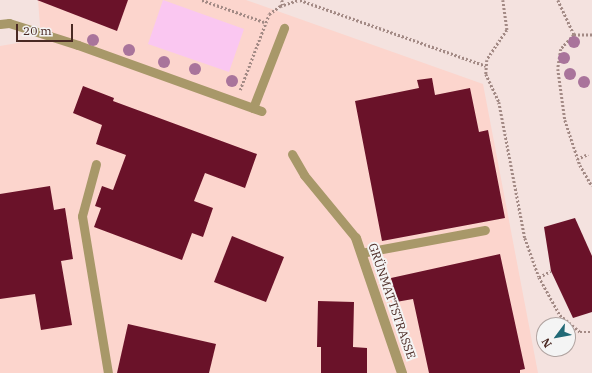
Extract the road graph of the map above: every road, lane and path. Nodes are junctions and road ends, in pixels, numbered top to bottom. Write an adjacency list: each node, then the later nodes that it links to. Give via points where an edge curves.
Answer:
1 (202, 0): 8 (path)
2 (282, 0): 7 (path)
3 (294, 0): 4 (path); 7 (path)
4 (299, 0): 13 (path)
5 (503, 0): 13 (path, via 507,30)
6 (558, 0): 11 (path)
7 (283, 5): 8 (path)
8 (264, 22): 14 (path)
9 (0, 24): 14 (lane, via 9,23 78,45)
10 (284, 28): 14 (lane, via 257,110)
11 (574, 35): 12 (path); 17 (path, via 561,49 558,69 565,120)
12 (592, 35)
13 (486, 66): 24 (path, via 487,81 499,102 525,238)
14 (236, 102)
15 (292, 154): 21 (lane, via 304,175)
16 (588, 154): 17 (path)
17 (577, 158): 19 (path)
18 (96, 164): 26 (lane, via 82,216)
19 (592, 186)
20 (485, 230): 22 (lane)
21 (356, 238): 22 (street, GRÜNMATTSTRASSE)
22 (361, 253): 27 (street, GRÜNMATTSTRASSE)
23 (551, 271): 24 (path)
24 (540, 276): 25 (path, via 560,315 580,332)
25 (592, 332)
26 (108, 373)
27 (402, 373)

